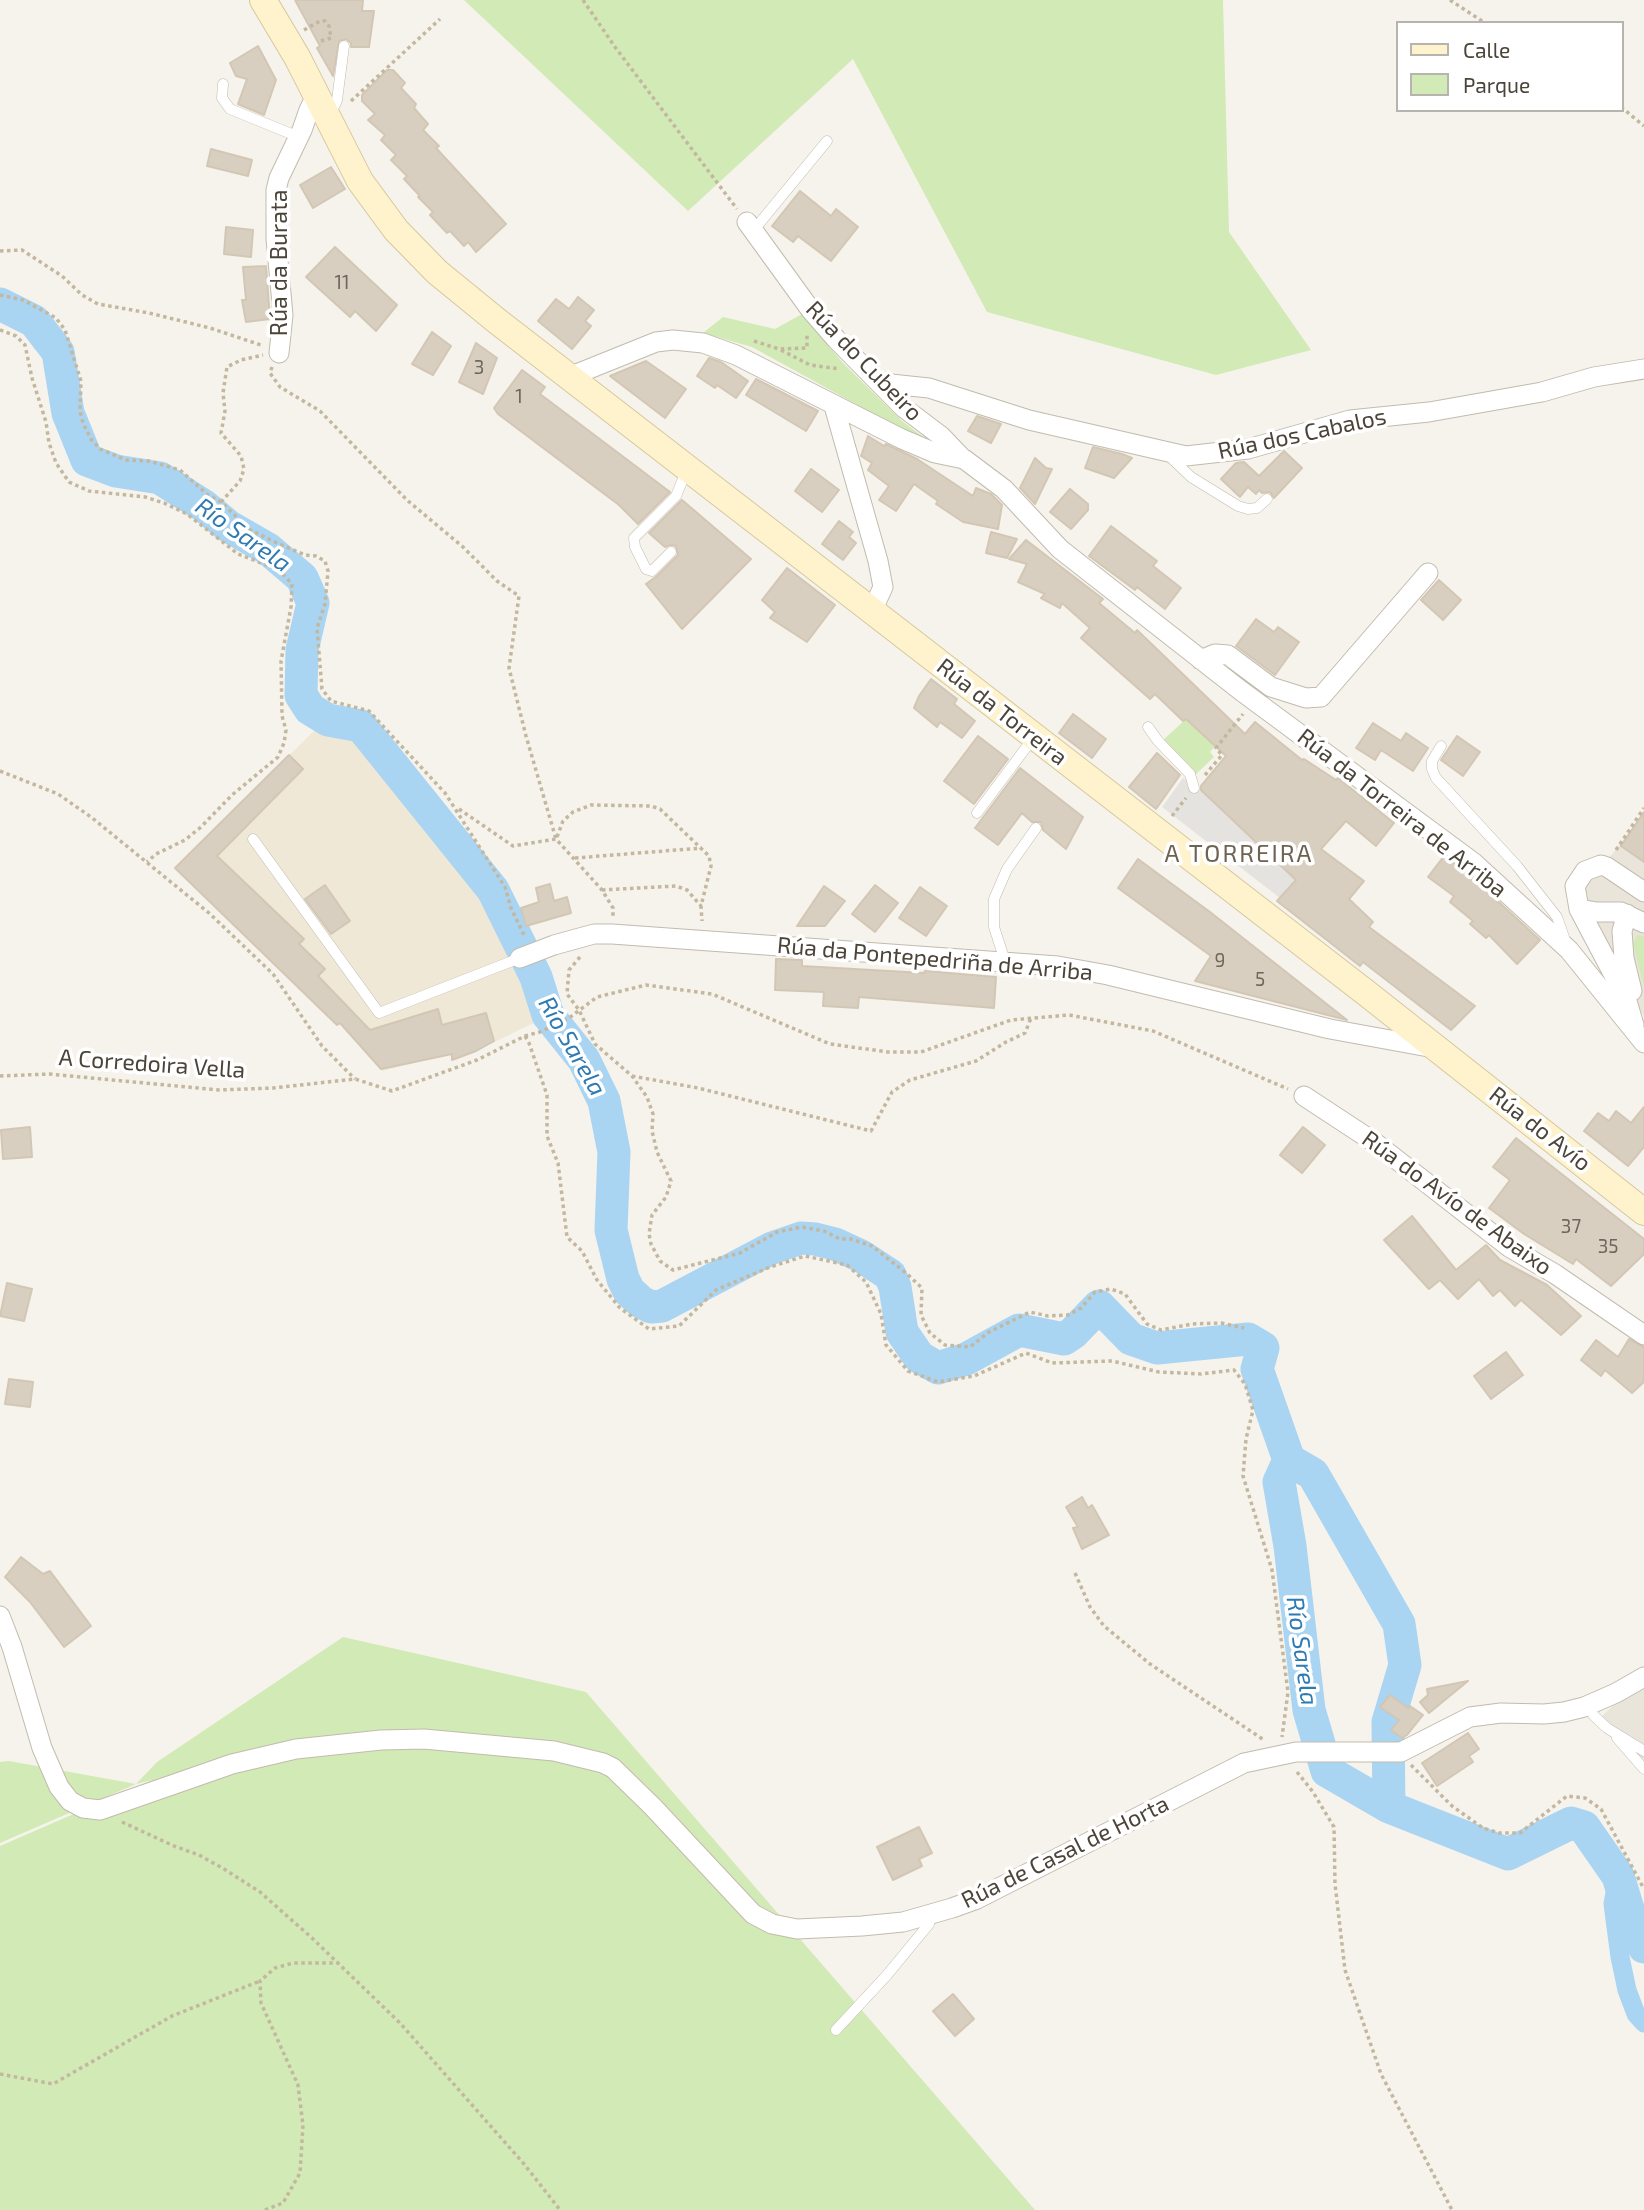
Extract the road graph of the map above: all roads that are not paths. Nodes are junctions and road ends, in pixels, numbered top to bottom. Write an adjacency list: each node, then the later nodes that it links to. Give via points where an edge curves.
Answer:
1 (263, 0): 4 (main road, Rúa da Torreira)
2 (344, 47): 4 (lane, via 339,90 335,105)
3 (223, 84): 5 (lane, via 222,98 230,109)
4 (330, 106): 5 (street, Rúa da Burata, via 312,104); 10 (main road, Rúa da Torreira, via 360,181 414,250)
5 (299, 137): 8 (street, Rúa da Burata, via 276,190 283,315)
6 (827, 141): 7 (lane)
7 (750, 227): 11 (street, Rúa do Cubeiro, via 819,319)
8 (279, 353)
9 (1644, 369): 13 (street, Rúa dos Cabalos, via 1429,412 1350,420 1248,449 1186,456)
10 (569, 377): 12 (street, Rúa da Torreira de Arriba, via 656,342 688,341 736,355); 15 (main road, Rúa da Torreira)
11 (881, 383): 13 (street, Rúa dos Cabalos, via 929,388 1029,420); 14 (street, Rúa do Cubeiro)
12 (834, 406): 14 (street, Rúa da Torreira de Arriba, via 935,453); 19 (street, via 883,587)
13 (1167, 453): 16 (lane, via 1191,478 1238,506 1257,508)
14 (964, 459): 20 (street, Rúa da Torreira de Arriba, via 1004,489 1060,549)
15 (687, 468): 17 (lane, via 676,496 634,538 646,569 652,571); 19 (main road, Rúa da Torreira)
16 (1267, 499)
17 (671, 552)
18 (1429, 573): 20 (street, Rúa da Torreira de Arriba, via 1321,697 1306,698 1271,687 1227,655)
19 (872, 611): 22 (main road, Rúa da Torreira)
20 (1201, 660): 31 (street, Rúa da Torreira de Arriba, via 1474,863)
21 (1148, 727): 24 (lane)
22 (1034, 737): 25 (lane); 36 (main road, Rúa da Torreira)
23 (1441, 746): 31 (lane, via 1432,761 1436,778 1557,917)
24 (1198, 783)
25 (977, 813)
26 (1036, 828): 33 (lane, via 1007,869 994,899 994,927)
27 (253, 839): 32 (lane, via 379,1013)
28 (1644, 892): 29 (street, via 1608,864 1590,868 1577,880)
29 (1580, 909): 30 (street); 35 (street, via 1626,998)
30 (1636, 919): 34 (street, via 1622,932 1624,958 1632,991)
31 (1569, 950): 35 (street, Rúa da Torreira de Arriba)
32 (520, 958): 33 (street, Rúa da Pontepedriña de Arriba, via 603,934)
33 (1005, 961): 36 (street, Rúa da Pontepedriña de Arriba, via 1083,970 1330,1029)
34 (1644, 1012)
35 (1639, 1036)
36 (1435, 1048): 38 (main road, Rúa do Avío)
37 (1304, 1096): 39 (street, Rúa do Avío de Abaixo, via 1374,1142 1509,1247)
38 (1644, 1212)
39 (1644, 1335)
40 (0, 1616): 46 (street, Rúa de Casal de Horta, via 58,1787 83,1808 100,1810 232,1764 296,1749 424,1739 554,1751 612,1768 753,1914 772,1923 797,1929 862,1926)
41 (1644, 1677): 42 (street, Rúa de Casal de Horta)
42 (1590, 1704): 43 (lane, via 1593,1715); 46 (street, Rúa de Casal de Horta, via 1564,1712 1470,1717 1398,1752 1289,1752 1244,1763 977,1899)
43 (1607, 1728): 44 (lane); 45 (lane)
44 (1644, 1751)
45 (1644, 1769)
46 (931, 1914): 47 (lane, via 929,1924)
47 (836, 2030)

